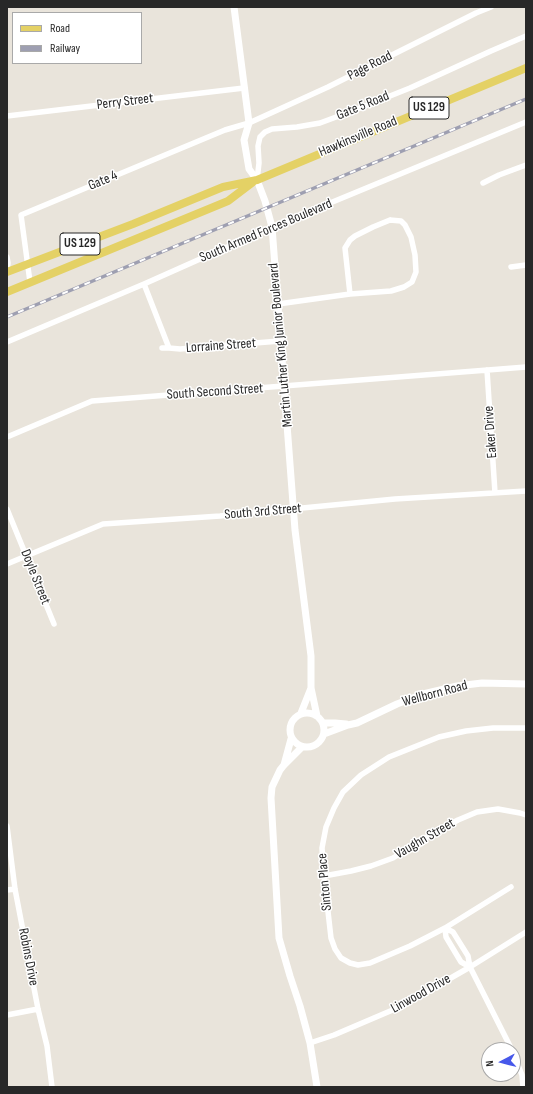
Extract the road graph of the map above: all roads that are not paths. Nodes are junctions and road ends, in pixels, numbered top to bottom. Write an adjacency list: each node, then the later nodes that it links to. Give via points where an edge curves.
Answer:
1 (234, 7): 5 (street, Martin Luther King Junior Boulevard)
2 (491, 7): 8 (street, Page Road)
3 (526, 36): 10 (street, Gate 5 Road, via 348,113 320,123 265,132 260,137 258,146)
4 (526, 68): 10 (main road, Hawkinsville Road / US 129)
5 (244, 88): 6 (street, Perry Street); 8 (street, Martin Luther King Junior Boulevard)
6 (7, 116)
7 (526, 122): 12 (street, South Armed Forces Boulevard)
8 (249, 123): 10 (street, Martin Luther King Junior Boulevard, via 244,140 249,169); 14 (street, Gate 4, via 225,130 22,215)
9 (526, 165): 11 (street)
10 (257, 180): 12 (street, Martin Luther King Junior Boulevard); 14 (main road, Hawkinsville Road / US 129, via 223,187); 18 (main road, Hawkinsville Road / US 129, via 228,201)
11 (483, 183)
12 (272, 227): 19 (street, South Armed Forces Boulevard); 22 (street, Martin Luther King Junior Boulevard)
13 (7, 257): 17 (street)
14 (28, 264): 17 (main road, Hawkinsville Road / US 129); 18 (street, Gate 4)
15 (526, 265): 16 (street)
16 (511, 267)
17 (7, 272)
18 (30, 282): 20 (main road, Hawkinsville Road / US 129)
19 (144, 284): 24 (street, South Armed Forces Boulevard); 26 (street)
20 (7, 292)
21 (350, 294): 21 (street, via 392,291 412,282 416,272 415,254 406,225 400,221 390,220 350,240 345,248); 22 (street)
22 (278, 304): 23 (street, Martin Luther King Junior Boulevard)
23 (280, 341): 26 (street, Lorraine Street); 29 (street, Martin Luther King Junior Boulevard)
24 (7, 342)
25 (162, 348): 26 (street, Lorraine Street)
26 (169, 348)
27 (526, 368): 28 (street, South Second Street)
28 (487, 370): 29 (street, South Second Street); 32 (street, Eaker Drive)
29 (284, 387): 30 (street, South Second Street, via 92,401); 34 (street, Martin Luther King Junior Boulevard)
30 (7, 437)
31 (526, 491): 32 (street, South 3rd Street)
32 (495, 493): 34 (street, South 3rd Street)
33 (7, 509): 35 (street, Doyle Street)
34 (294, 509): 35 (street, South 3rd Street, via 103,524); 39 (street, Martin Luther King Junior Boulevard, via 311,656)
35 (27, 555): 36 (street, South 3rd Street); 37 (street, Doyle Street)
36 (7, 564)
37 (54, 624)
38 (526, 684): 43 (street, Wellborn Road, via 482,683 457,686 422,694 357,723)
39 (311, 688): 40 (street, Martin Luther King Junior Boulevard); 41 (street, Martin Luther King Junior Boulevard)
40 (301, 713): 41 (street, via 307,712); 46 (street, via 290,723)
41 (317, 716): 42 (street)
42 (323, 723): 43 (street); 45 (street)
43 (348, 724): 45 (street)
44 (526, 728): 51 (street, Sinton Place, via 493,728 439,737 389,757 361,775 343,792 326,827 322,848)
45 (324, 734): 47 (street, via 313,746)
46 (291, 739): 47 (street); 48 (street)
47 (302, 747): 48 (street)
48 (284, 765): 61 (street, via 272,788 270,798 279,938)
49 (526, 815): 51 (street, Vaughn Street, via 498,809 477,812 432,834 393,858 371,866)
50 (7, 826): 53 (street, Robins Drive)
51 (324, 876): 55 (street, Sinton Place, via 331,938 341,958 350,963 370,963)
52 (511, 887): 55 (street, Sinton Place)
53 (15, 889): 54 (street); 58 (street, Robins Drive)
54 (7, 890)
55 (445, 928): 57 (street, via 453,932 468,956); 57 (street, via 446,937 461,962)
56 (526, 932): 57 (street, Linwood Drive)
57 (470, 967): 60 (street); 61 (street, Linwood Drive, via 402,1006 334,1036)
58 (38, 1009): 59 (street); 63 (street, Robins Drive, via 47,1046)
59 (7, 1015)
60 (508, 1042)
61 (310, 1043): 64 (street)
62 (521, 1073): 65 (street)
63 (52, 1087)
64 (317, 1087)
65 (523, 1087)

